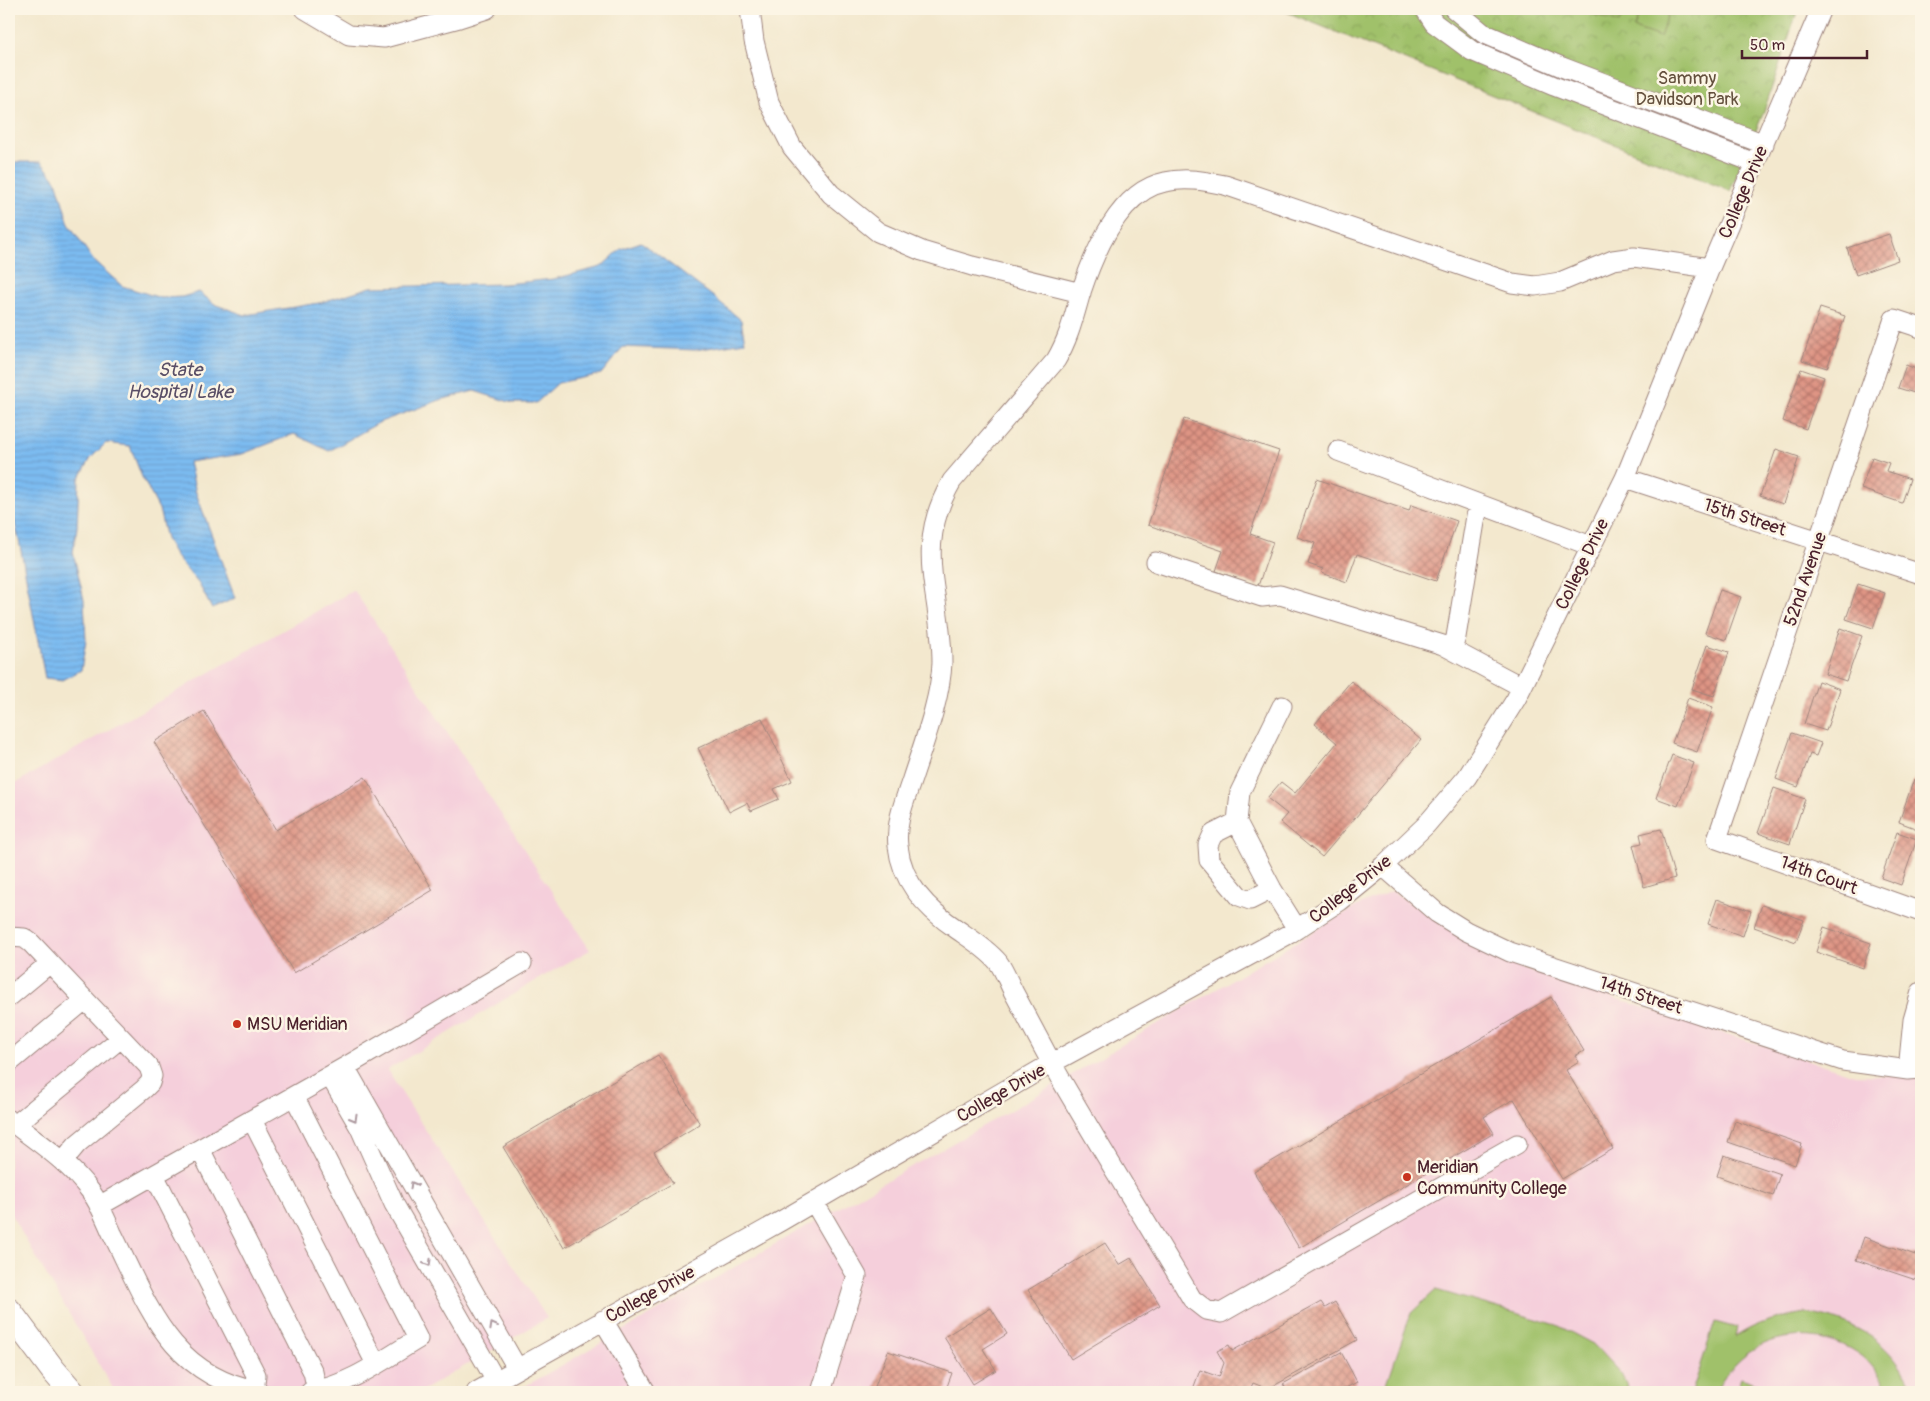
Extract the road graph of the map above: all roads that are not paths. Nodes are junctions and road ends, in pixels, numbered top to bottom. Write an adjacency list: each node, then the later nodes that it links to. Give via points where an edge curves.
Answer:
1 (305, 9): 2 (street, via 349,34 384,38)
2 (487, 9)
3 (750, 9): 10 (street, via 769,102 792,147 831,194 878,232 922,251)
4 (1425, 9): 8 (street, via 1434,23 1472,51)
5 (1454, 9): 7 (street, via 1483,32)
6 (1821, 9): 7 (street, College Drive)
7 (1764, 144): 8 (street, College Drive)
8 (1755, 163): 9 (street, College Drive)
9 (1710, 268): 10 (street, via 1634,257 1612,260 1560,282 1535,286 1512,283 1225,184 1183,179 1147,188 1132,199 1106,234); 13 (street, College Drive)
10 (1081, 293): 36 (street, via 1068,338 1056,360 952,482 935,516 930,566 942,665 938,690 898,826 898,847 912,888 928,907 998,962)
11 (1921, 328): 15 (street, 52nd Avenue, via 1894,319)
12 (1338, 451): 14 (street)
13 (1625, 478): 15 (street, 15th Street); 16 (street, College Drive)
14 (1480, 505): 16 (street); 19 (street)
15 (1818, 541): 18 (street, 15th Street); 23 (street, 52nd Avenue)
16 (1591, 546): 20 (street, College Drive)
17 (1156, 562): 19 (street, via 1262,597 1280,595)
18 (1921, 574)
19 (1452, 649): 20 (street)
20 (1522, 687): 24 (street, College Drive, via 1467,777 1426,825)
21 (1282, 706): 22 (street, via 1240,792)
22 (1237, 822): 25 (street); 25 (street, via 1212,834 1208,845 1210,860 1239,896 1250,900)
23 (1717, 839): 26 (street, 14th Court)
24 (1383, 866): 27 (street, College Drive, via 1340,901); 37 (street, 14th Street, via 1438,913 1466,932 1510,952 1843,1061)
25 (1272, 890): 27 (street)
26 (1921, 912)
27 (1297, 929): 36 (street, College Drive)
28 (9, 937): 29 (street, via 24,938)
29 (50, 963): 32 (street); 33 (street)
30 (522, 963): 38 (street)
31 (1921, 992): 37 (street, via 1913,1020)
32 (9, 997)
33 (85, 1000): 34 (street); 35 (street)
34 (121, 1038): 41 (street); 44 (street, via 149,1067 150,1083 77,1144)
35 (9, 1063)
36 (1052, 1063): 42 (street, via 1192,1299 1206,1310 1221,1313); 46 (street, College Drive)
37 (1914, 1070)
38 (337, 1071): 39 (street); 51 (street, one-way to 38); 52 (street, one-way to 52, via 394,1204)
39 (294, 1096): 40 (street); 50 (street, via 418,1339)
40 (252, 1120): 43 (street); 50 (street)
41 (12, 1123): 44 (street)
42 (1518, 1144)
43 (200, 1149): 45 (street); 55 (street, via 313,1372)
44 (63, 1161): 47 (street, via 93,1194)
45 (154, 1175): 47 (street); 54 (street, via 256,1375)
46 (814, 1202): 49 (street, College Drive); 58 (street, via 857,1276)
47 (99, 1206): 54 (street, via 170,1341 203,1370 225,1382)
48 (9, 1311): 53 (main road)
49 (603, 1320): 51 (street, College Drive); 57 (street)
50 (376, 1364): 55 (street, via 349,1380)
51 (517, 1368): 52 (street, College Drive)
52 (496, 1381): 56 (street, College Drive)
53 (72, 1392)
54 (257, 1392)
55 (314, 1392)
56 (476, 1392)
57 (646, 1392)
58 (821, 1392)

